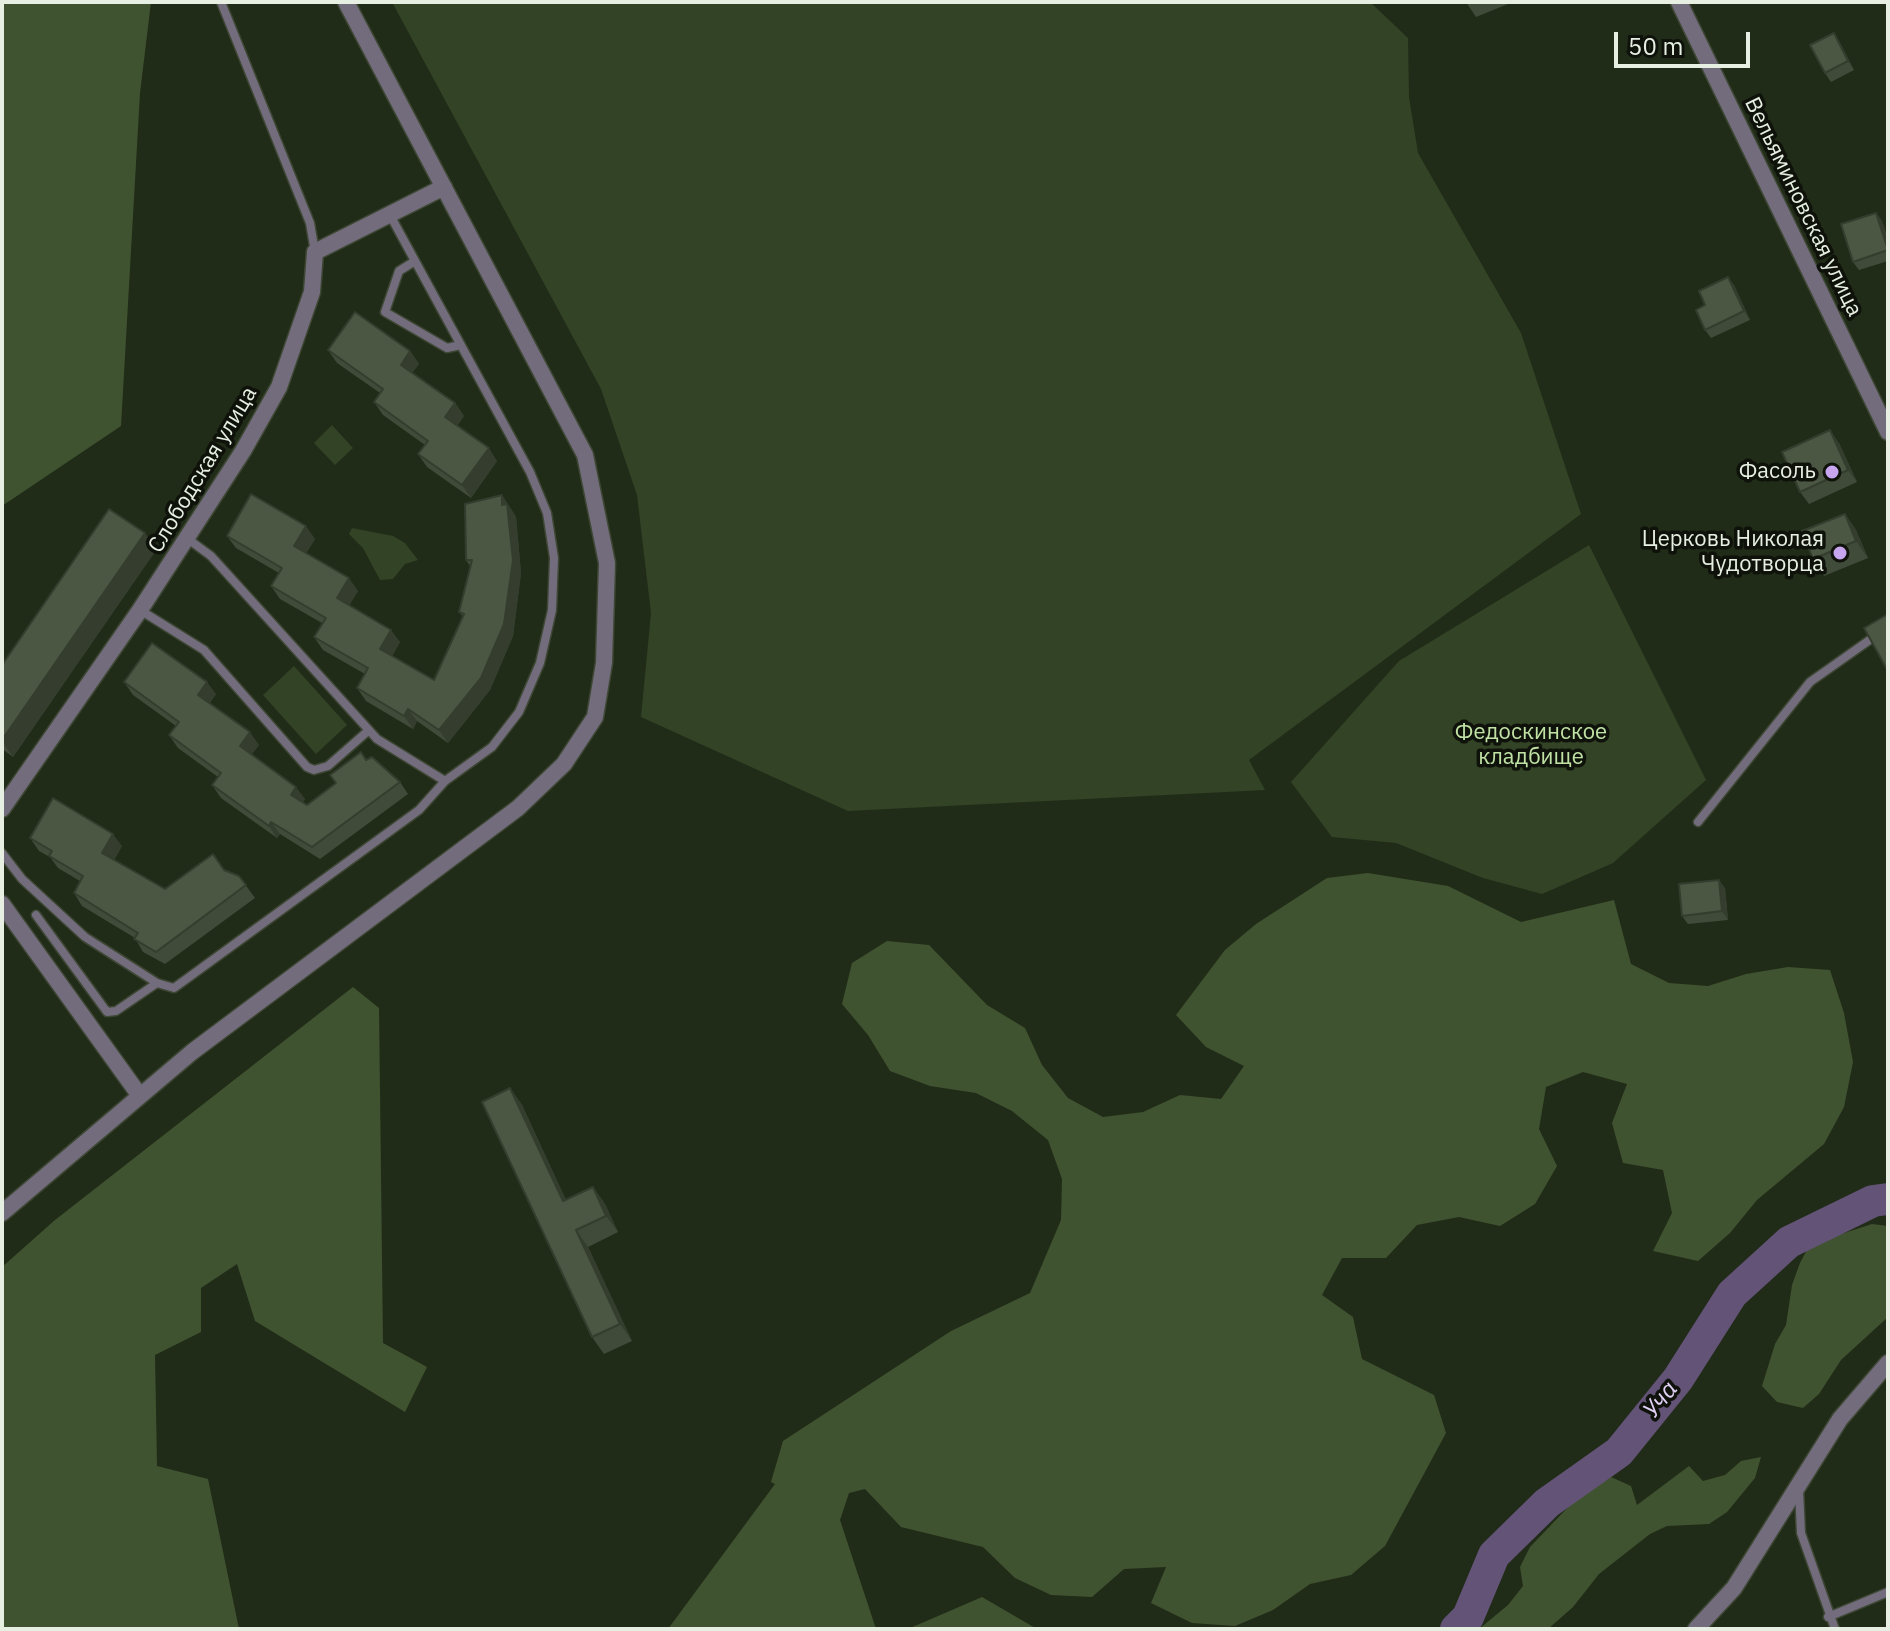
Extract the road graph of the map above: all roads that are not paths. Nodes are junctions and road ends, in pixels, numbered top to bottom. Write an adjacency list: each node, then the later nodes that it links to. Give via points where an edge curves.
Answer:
1 (221, 2): 6 (lane, via 310,223)
2 (346, 2): 4 (street)
3 (1679, 2): 9 (street, Вельяминовская улица)
4 (444, 187): 5 (street); 21 (street, via 585,455 607,563 604,663 595,717 564,764 518,808)
5 (390, 215): 6 (street); 7 (lane)
6 (315, 252): 10 (street, Слободская улица, via 312,292 279,387)
7 (415, 261): 8 (lane); 8 (lane, via 399,271 385,312 447,348)
8 (461, 345): 14 (lane, via 530,472 547,513 554,558 552,610 540,663 519,712 492,747)
9 (1888, 432)
10 (188, 539): 11 (street, Слободская улица); 13 (lane, via 211,556)
11 (140, 610): 13 (lane, via 204,650 307,767 328,766); 15 (street, Слободская улица)
12 (1888, 627): 16 (lane, via 1810,682)
13 (369, 730): 14 (lane)
14 (445, 781): 20 (lane, via 419,810 182,985)
15 (2, 809)
16 (1698, 822)
17 (2, 853): 20 (lane, via 59,916)
18 (2, 904): 21 (street)
19 (36, 915): 20 (lane, via 107,1012)
20 (157, 983)
21 (140, 1096): 22 (street)
22 (2, 1213)
23 (1888, 1363): 24 (street, via 1840,1419)
24 (1799, 1485): 26 (lane, via 1801,1533); 27 (street, via 1734,1588)
25 (1888, 1592): 26 (lane)
26 (1828, 1617): 28 (lane)
27 (1696, 1629)
28 (1835, 1629)

